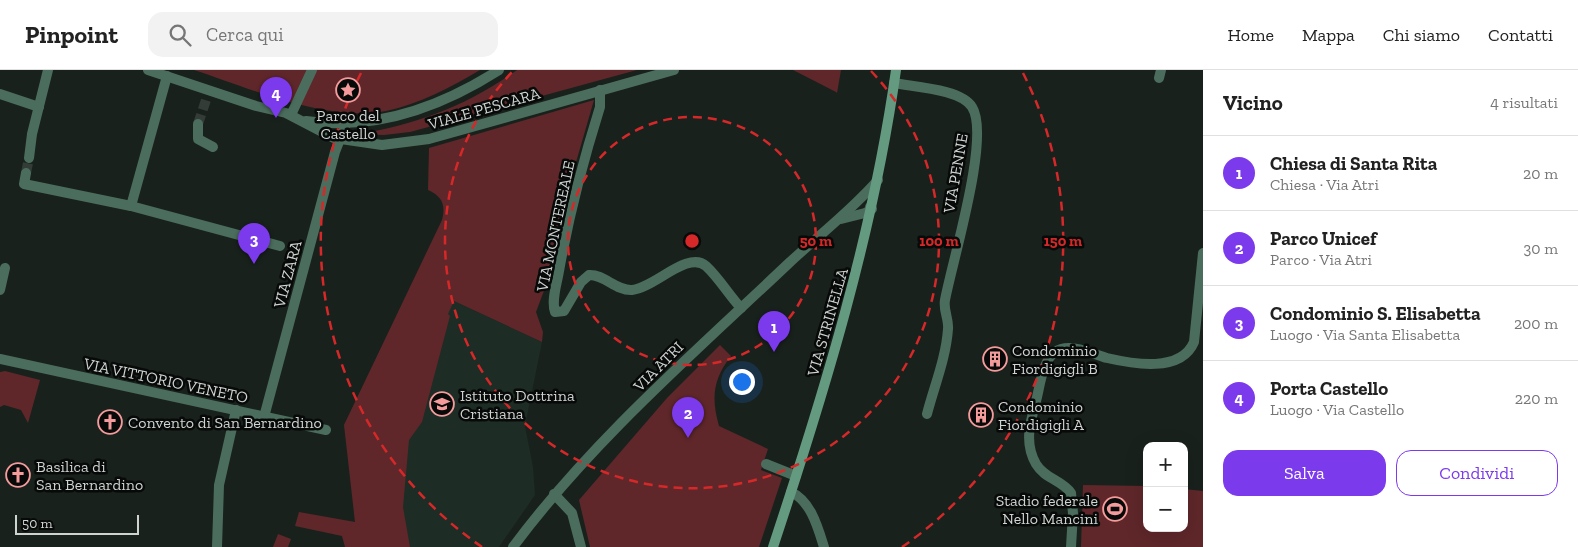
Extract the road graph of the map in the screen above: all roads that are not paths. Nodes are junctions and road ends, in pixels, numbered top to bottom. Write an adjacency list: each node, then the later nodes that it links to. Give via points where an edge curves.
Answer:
1 (48, 70): 11 (street)
2 (148, 70): 7 (street, VIALE PESCARA)
3 (312, 70): 12 (street)
4 (499, 70): 15 (street, via 414,112 386,120)
5 (674, 70): 9 (street, VIALE PESCARA)
6 (896, 70): 8 (main road, VIA STRINELLA)
7 (167, 76): 12 (street, VIALE PESCARA, via 207,95); 21 (street)
8 (894, 83): 20 (main road, VIA STRINELLA); 32 (street, VIA PENNE, via 960,97 973,108 977,122 970,186 944,304 948,325 946,341)
9 (600, 90): 16 (street, VIALE PESCARA, via 408,144 382,145); 29 (street, VIA MONTEREALE, via 600,107 561,257 555,312 564,311 581,282 589,275 632,290 694,261 705,265)
10 (0, 94): 11 (street)
11 (39, 107): 18 (street)
12 (291, 115): 13 (street, VIALE PESCARA)
13 (303, 121): 15 (street); 16 (street, VIALE PESCARA)
14 (198, 124): 17 (street, via 198,139)
15 (346, 124): 16 (street, VIA ZARA)
16 (339, 139): 33 (street, VIA ZARA)
17 (213, 147)
18 (29, 158)
19 (25, 179): 21 (street, via 66,193)
20 (878, 180): 22 (main road, VIA STRINELLA); 23 (street, VIA ATRI)
21 (131, 206): 25 (street)
22 (872, 209): 23 (street, VIA ATRI, via 865,213); 24 (main road, VIA STRINELLA)
23 (851, 213): 24 (street, via 864,220); 29 (street, VIA ATRI, via 808,246)
24 (867, 230): 36 (main road, VIA STRINELLA, via 831,366)
25 (280, 246)
26 (1203, 254): 44 (street, via 1194,342 1182,357 1165,363 1138,362 1067,348 1056,352 1047,363 1029,430 1030,446 1042,472 1071,493)
27 (5, 268): 28 (street)
28 (0, 290)
29 (741, 308): 38 (street, VIA ATRI, via 683,362)
30 (0, 359): 31 (street, VIA VITTORIO VENETO)
31 (236, 410): 33 (street, VIA VITTORIO VENETO); 39 (street, via 219,485)
32 (927, 414)
33 (264, 417): 34 (street, VIA VITTORIO VENETO)
34 (326, 430)
35 (766, 464): 36 (street)
36 (796, 476): 37 (main road, VIA STRINELLA)
37 (791, 492): 42 (main road, VIA STRINELLA); 43 (street, via 802,499 811,514)
38 (554, 494): 40 (street, VIA ATRI); 41 (street, via 572,513)
39 (217, 547)
40 (514, 547)
41 (581, 547)
42 (773, 547)
43 (824, 547)
44 (1071, 547)

